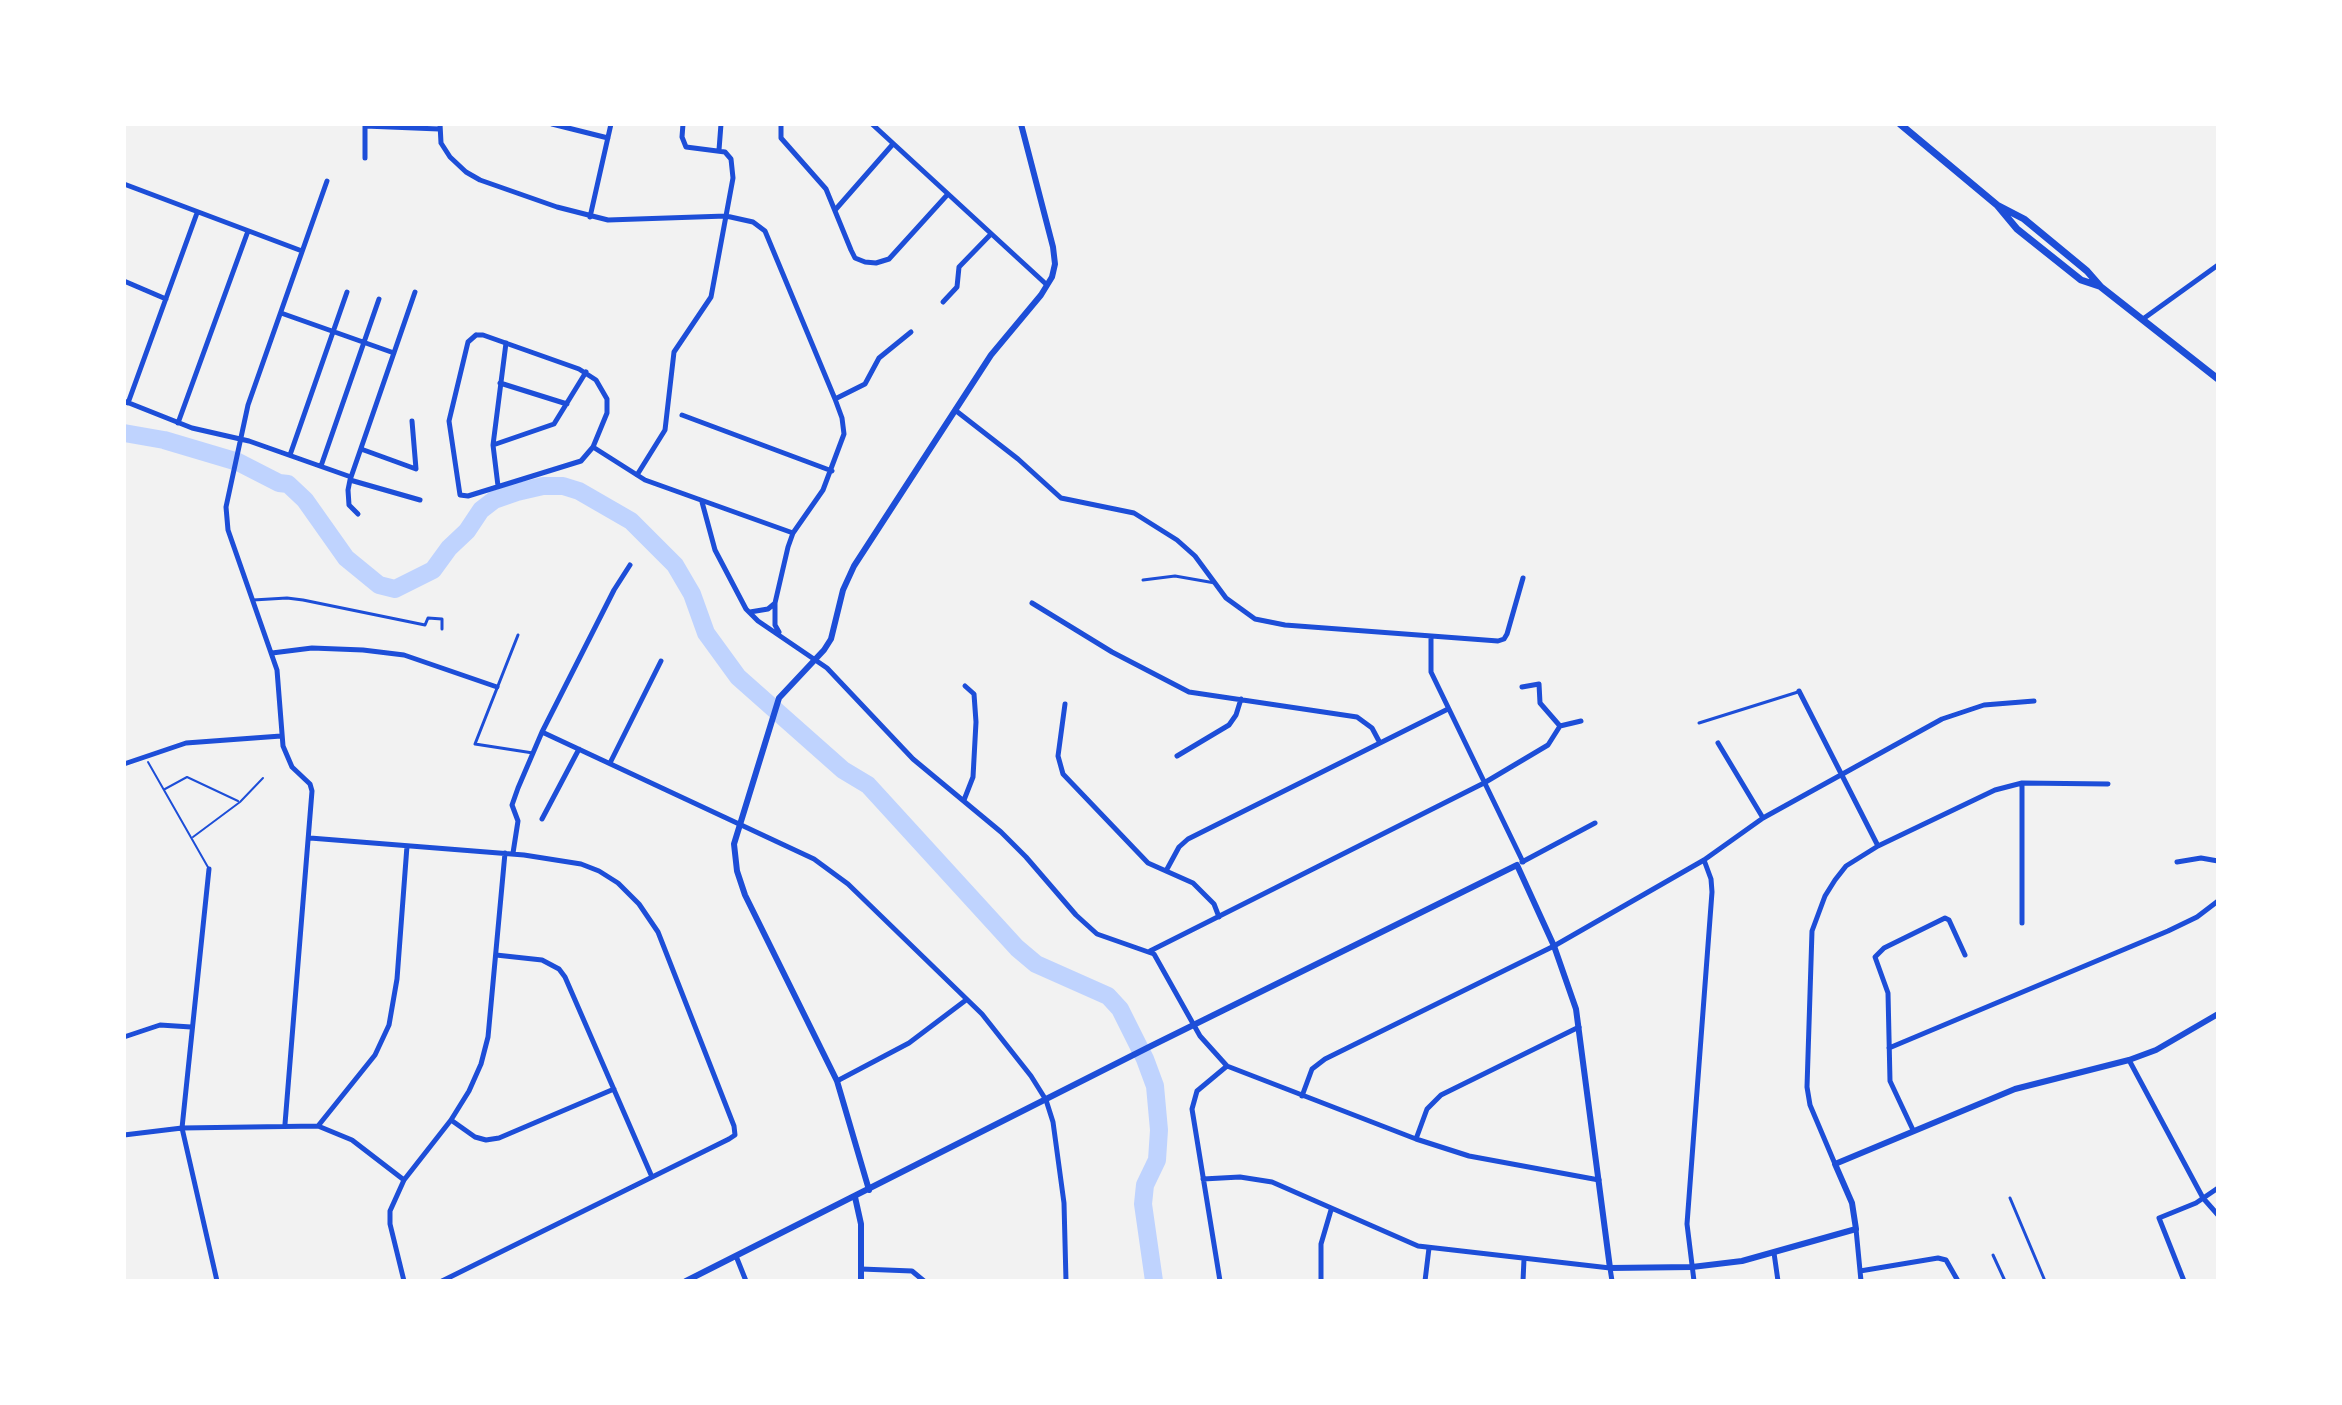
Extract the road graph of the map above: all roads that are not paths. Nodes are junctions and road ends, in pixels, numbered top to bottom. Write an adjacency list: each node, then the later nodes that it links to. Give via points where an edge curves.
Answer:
1 (552, 124): 11 (street)
2 (611, 124): 11 (street)
3 (683, 124): 13 (street, via 686,147)
4 (721, 124): 13 (street)
5 (781, 124): 18 (street, via 781,138 820,181)
6 (872, 124): 12 (street)
7 (1021, 124): 27 (street, via 1055,257)
8 (365, 125): 9 (street); 14 (street)
9 (440, 126): 21 (street, via 441,143 466,172)
10 (1906, 126): 34 (main road, via 2017,229 2081,280 2101,287)
11 (608, 138): 21 (street)
12 (893, 144): 17 (street); 18 (street)
13 (719, 150): 20 (street, via 729,155 732,165)
14 (365, 158)
15 (327, 181): 24 (street)
16 (124, 184): 19 (street)
17 (948, 194): 18 (street, via 889,259 876,263 855,258); 23 (street)
18 (836, 209)
19 (197, 213): 22 (street); 30 (street)
20 (726, 216): 21 (street); 43 (street, via 753,222 765,231); 57 (street, via 711,297 674,352 665,430)
21 (590, 217)
22 (248, 231): 24 (street); 49 (street)
23 (991, 234): 27 (street); 32 (street, via 959,267 957,287)
24 (302, 251): 33 (street)
25 (2218, 265): 34 (street)
26 (124, 281): 30 (street)
27 (1047, 285): 46 (street)
28 (347, 292): 35 (street)
29 (415, 292): 39 (street)
30 (166, 299): 44 (street)
31 (379, 299): 37 (street)
32 (943, 302)
33 (281, 313): 35 (street); 50 (street)
34 (2143, 319): 41 (main road)
35 (333, 332): 37 (street); 54 (street)
36 (911, 332): 43 (street, via 879,358 865,384)
37 (364, 343): 39 (street); 55 (street)
38 (506, 343): 40 (street); 42 (street); 59 (street, via 471,337 449,421 460,495)
39 (394, 353): 53 (street)
40 (586, 372): 45 (street); 52 (street, via 602,389 608,406)
41 (2218, 379)
42 (500, 383): 45 (street); 51 (street)
43 (835, 399): 56 (street, via 844,434)
44 (126, 402): 49 (street)
45 (567, 404): 51 (street, via 554,424)
46 (955, 410): 67 (street, via 1061,498 1134,513 1177,540); 77 (street, via 848,576 831,639)
47 (682, 415): 56 (street)
48 (412, 421): 53 (street, via 416,469)
49 (178, 423): 50 (street)
50 (239, 439): 54 (street); 68 (street, via 225,520)
51 (493, 445): 59 (street)
52 (593, 447): 57 (street); 59 (street, via 581,461)
53 (361, 449): 58 (street)
54 (290, 455): 55 (street)
55 (321, 466): 58 (street)
56 (832, 471): 63 (street)
57 (637, 475): 61 (street)
58 (350, 478): 60 (street); 62 (street, via 349,505)
59 (498, 486)
60 (420, 500)
61 (702, 502): 63 (street); 71 (street, via 715,550)
62 (358, 514)
63 (793, 533): 69 (street)
64 (630, 565): 90 (street)
65 (1523, 578): 75 (street, via 1504,639)
66 (1143, 580): 67 (street, via 1175,576)
67 (1215, 583): 75 (street, via 1241,611 1270,623)
68 (253, 600): 72 (street, via 303,600 425,625 428,618 442,619); 76 (street)
69 (775, 603): 71 (street); 74 (street)
70 (1032, 603): 83 (street, via 1189,692)
71 (749, 612): 74 (street)
72 (442, 629)
73 (518, 635): 80 (street)
74 (780, 635): 77 (street)
75 (1431, 637): 86 (street, via 1430,668)
76 (272, 653): 80 (street, via 323,648 404,655); 91 (street)
77 (816, 659): 106 (street, via 913,759); 110 (street, via 779,698)
78 (661, 661): 98 (street)
79 (965, 686): 106 (street, via 976,692 974,763)
80 (497, 687): 95 (street, via 475,744)
81 (1522, 687): 89 (street, via 1539,684 1540,703)
82 (1799, 691): 88 (street); 100 (street)
83 (1241, 699): 92 (street, via 1357,717); 96 (street, via 1229,725)
84 (2034, 701): 100 (street, via 1984,705 1942,719)
85 (1065, 704): 123 (street, via 1058,756 1063,774 1148,863)
86 (1448, 709): 92 (street); 102 (street)
87 (1581, 721): 89 (street)
88 (1699, 723)
89 (1560, 726): 102 (street, via 1548,745)
90 (542, 732): 94 (street); 95 (street)
91 (281, 736): 97 (street, via 195,742); 113 (street, via 292,767 312,787)
92 (1380, 743): 123 (street, via 1188,839)
93 (1718, 743): 108 (street)
94 (579, 749): 98 (street); 109 (street)
95 (533, 753): 117 (street, via 513,799 518,821)
96 (1177, 756)
97 (146, 759): 99 (street); 105 (lane)
98 (610, 763): 110 (street)
99 (124, 764)
100 (1842, 776): 108 (street); 115 (street)
101 (263, 778): 107 (lane)
102 (1484, 783): 121 (street); 125 (street)
103 (2022, 783): 104 (street); 115 (street, via 1995,790); 126 (street)
104 (2108, 784)
105 (164, 790): 107 (lane, via 187,777); 112 (lane)
106 (964, 800): 128 (street, via 1097,934)
107 (240, 802): 112 (lane)
108 (1763, 818): 118 (street)
109 (542, 819)
110 (739, 822): 131 (street, via 839,877); 140 (street, via 734,857 745,895)
111 (1595, 823): 121 (street)
112 (193, 837): 122 (lane)
113 (309, 838): 114 (street); 145 (street)
114 (407, 846): 116 (street); 146 (street, via 389,1025 375,1055)
115 (1878, 846): 151 (street, via 1846,866 1835,880 1812,931 1807,1096)
116 (505, 853): 117 (street); 129 (street)
117 (513, 853): 152 (street, via 599,871 639,904 658,932 735,1135)
118 (1704, 860): 127 (street); 169 (street, via 1712,892 1687,1195)
119 (2218, 861): 120 (street)
120 (2177, 862)
121 (1520, 863): 127 (street); 133 (street)
122 (209, 869): 134 (street)
123 (1166, 871): 125 (street, via 1204,892)
124 (2218, 901): 137 (street, via 2168,931)
125 (1219, 917): 128 (street)
126 (2022, 923)
127 (1554, 946): 135 (street); 142 (street, via 1325,1059 1312,1069)
128 (1150, 951): 133 (street)
129 (496, 955): 141 (street, via 542,960 559,969); 144 (street, via 488,1037 469,1091)
130 (1965, 955): 137 (street, via 1945,918 1878,952 1875,957 1888,993)
131 (966, 1000): 140 (street, via 930,1030); 143 (street, via 1017,1056)
132 (2218, 1014): 138 (street)
133 (1194, 1026): 139 (street); 143 (street)
134 (191, 1027): 136 (street, via 160,1025); 147 (street)
135 (1579, 1027): 150 (street, via 1441,1095 1427,1109); 155 (street)
136 (124, 1037)
137 (1889, 1048): 148 (street, via 1890,1081)
138 (2129, 1060): 148 (street, via 2015,1089); 160 (street)
139 (1227, 1066): 142 (street); 153 (street, via 1197,1091 1192,1105)
140 (837, 1081): 157 (street)
141 (614, 1089): 144 (street, via 499,1138 475,1137); 152 (street)
142 (1302, 1096): 150 (street)
143 (1046, 1100): 157 (street); 180 (street, via 1062,1176)
144 (451, 1120): 154 (street)
145 (285, 1124): 146 (street); 147 (street)
146 (318, 1126): 154 (street, via 352,1140)
147 (182, 1128): 149 (street); 173 (street)
148 (1913, 1130): 151 (street)
149 (124, 1135)
150 (1416, 1139): 155 (street, via 1486,1161)
151 (1835, 1164): 163 (street, via 1852,1203)
152 (652, 1177): 175 (street)
153 (1203, 1179): 161 (street, via 1272,1182); 181 (street)
154 (404, 1180): 174 (street, via 393,1200 390,1224)
155 (1599, 1180): 170 (street)
156 (2218, 1188): 160 (street)
157 (869, 1190): 158 (street)
158 (855, 1197): 167 (street); 171 (street)
159 (2010, 1198): 191 (street)
160 (2203, 1198): 162 (street); 192 (street, via 2159,1218)
161 (1331, 1210): 164 (street); 182 (street, via 1321,1244)
162 (2218, 1215)
163 (1856, 1229): 165 (street); 172 (street)
164 (1429, 1248): 168 (street); 183 (street)
165 (1774, 1253): 169 (street); 187 (street)
166 (1993, 1255): 190 (street)
167 (736, 1256): 176 (street); 177 (street)
168 (1524, 1259): 170 (street); 184 (street)
169 (1692, 1267): 170 (street); 186 (street)
170 (1610, 1268): 185 (street)
171 (861, 1269): 178 (street); 179 (street, via 912,1271)
172 (1860, 1271): 188 (street); 189 (street, via 1938,1258 1946,1260)
173 (217, 1281)
174 (404, 1281)
175 (442, 1281)
176 (686, 1281)
177 (746, 1281)
178 (861, 1281)
179 (924, 1281)
180 (1066, 1281)
181 (1220, 1281)
182 (1321, 1281)
183 (1425, 1281)
184 (1523, 1281)
185 (1612, 1281)
186 (1694, 1281)
187 (1778, 1281)
188 (1861, 1281)
189 (1958, 1281)
190 (2005, 1281)
191 (2045, 1281)
192 (2184, 1281)

